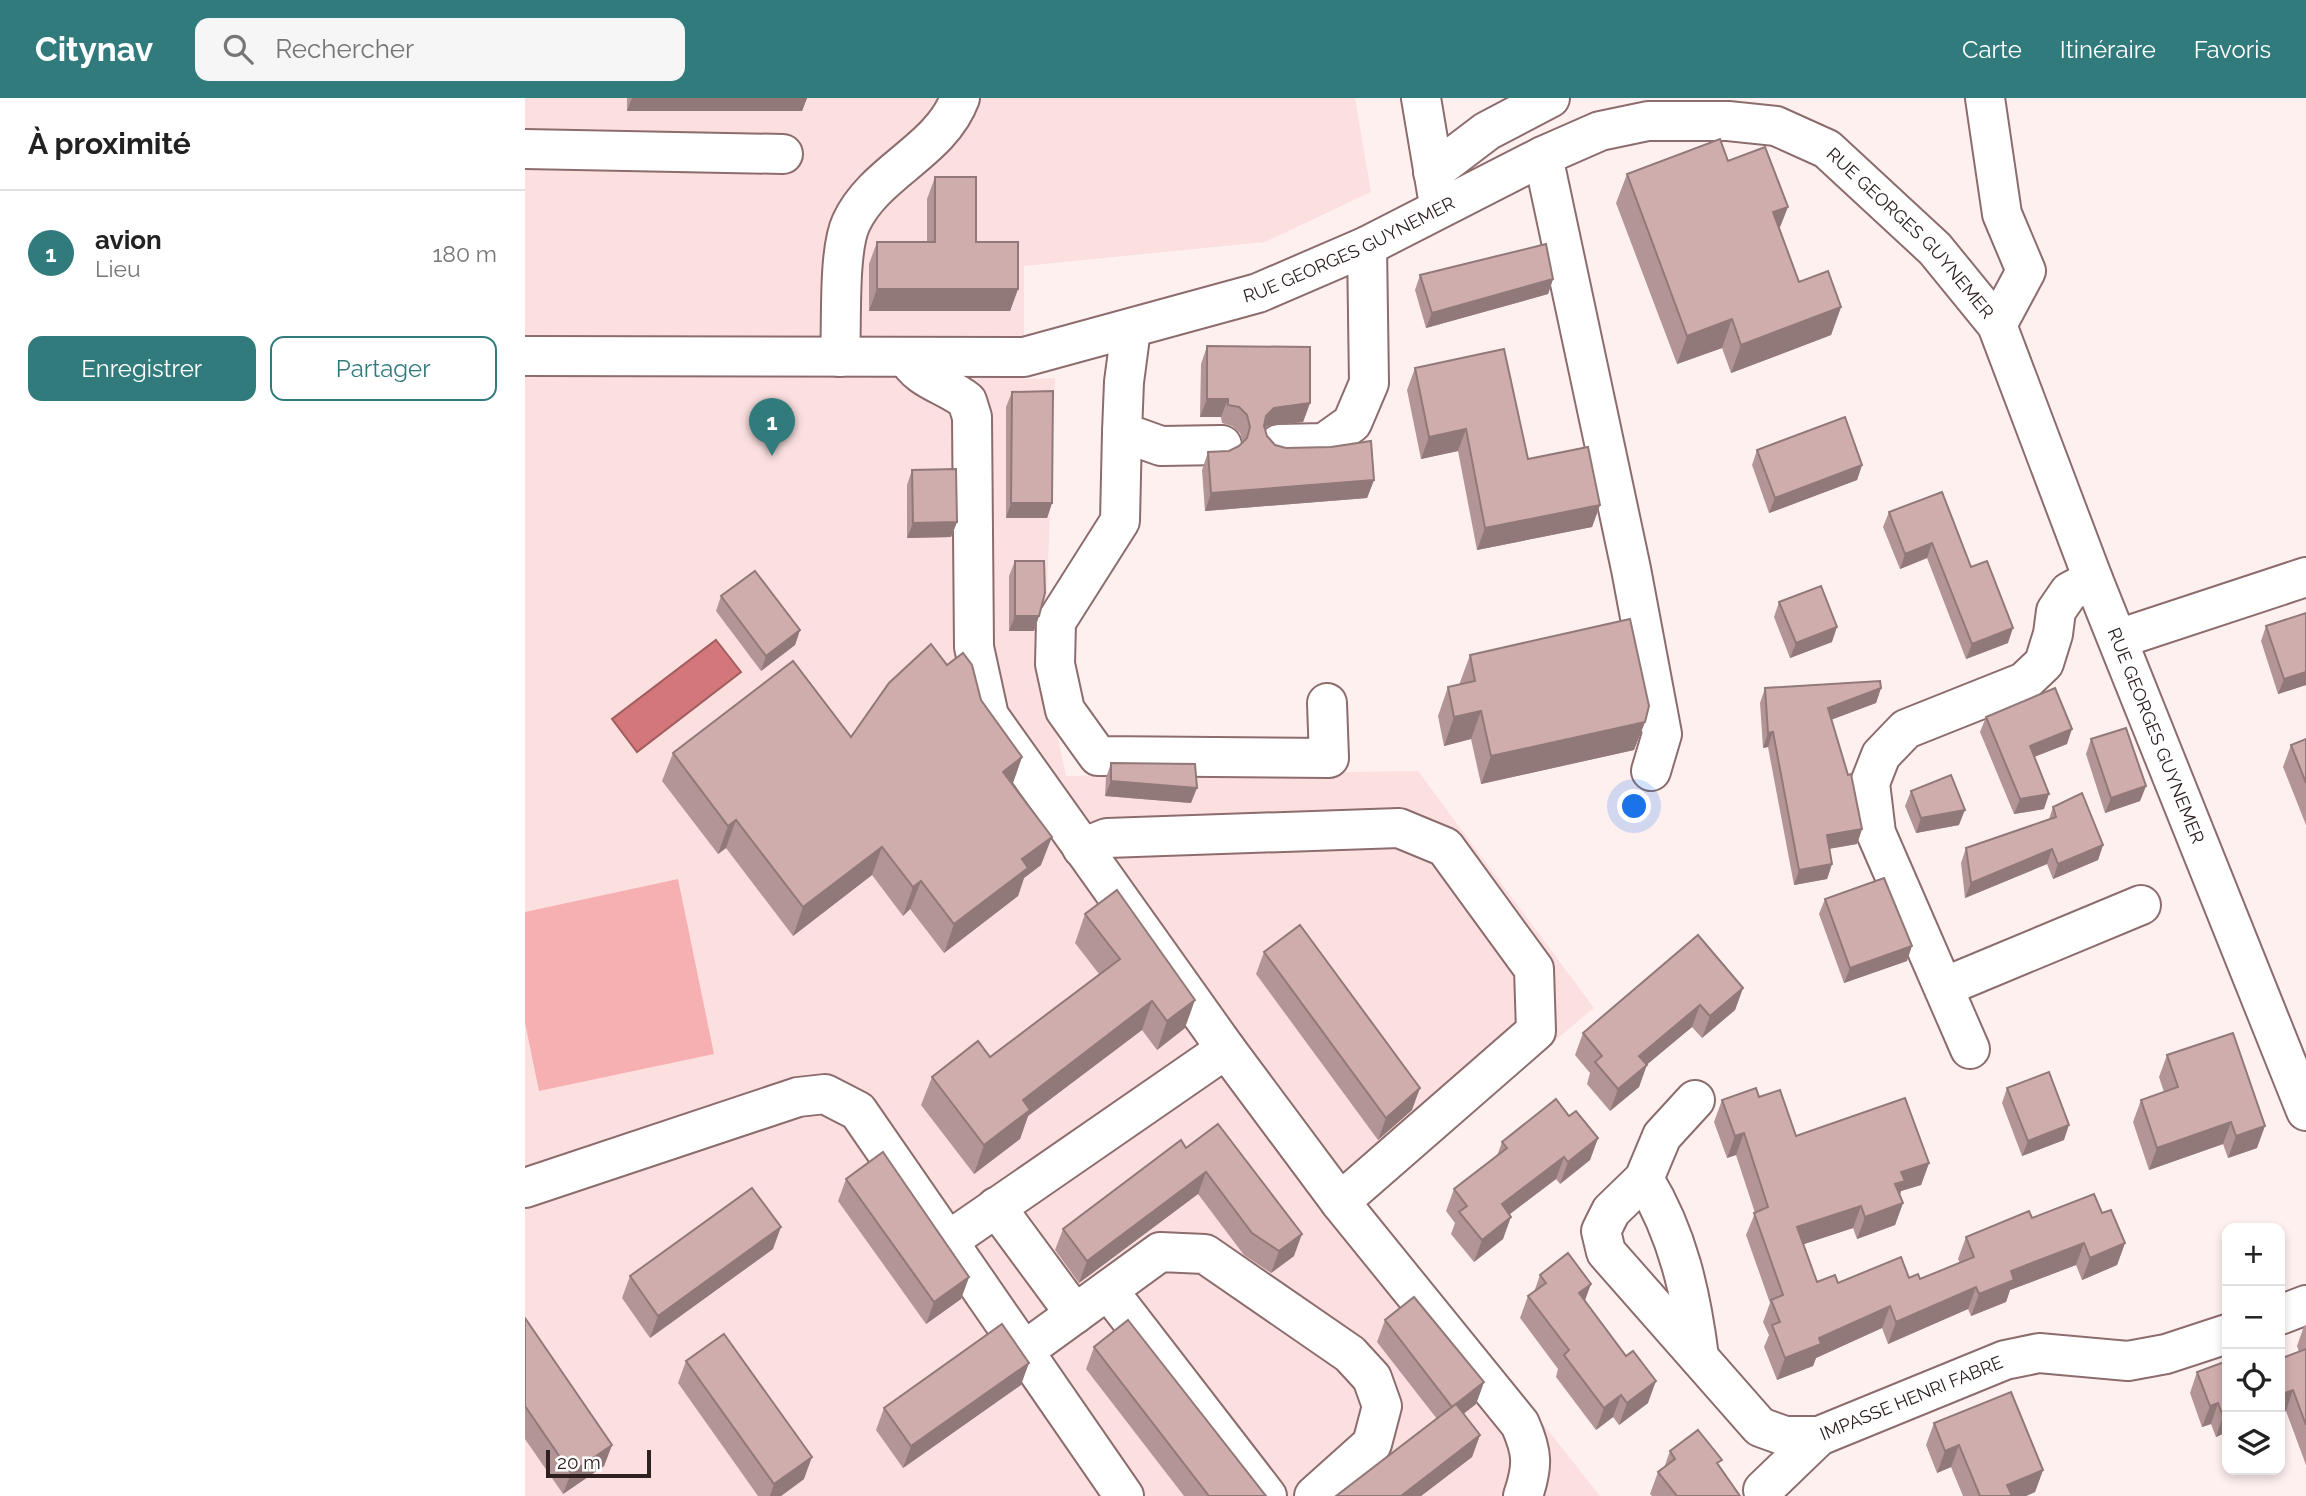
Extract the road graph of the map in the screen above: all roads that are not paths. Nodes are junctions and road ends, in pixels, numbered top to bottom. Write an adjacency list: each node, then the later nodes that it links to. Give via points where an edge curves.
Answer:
1 (961, 98): 15 (street, via 953,117 888,177 851,223 845,245)
2 (1421, 98): 8 (street)
3 (1550, 98): 8 (street, via 1487,131)
4 (1985, 98): 11 (street, via 2002,214 2026,271)
5 (525, 149): 6 (street)
6 (783, 154)
7 (1543, 156): 9 (street, RUE GEORGES GUYNEMER); 11 (street, RUE GEORGES GUYNEMER, via 1600,131 1648,121 1776,126 1827,149 1935,249); 23 (street, via 1662,734)
8 (1433, 172): 9 (street)
9 (1440, 210): 10 (street, RUE GEORGES GUYNEMER)
10 (1367, 246): 12 (street, RUE GEORGES GUYNEMER, via 1258,293); 17 (street, via 1370,383 1352,423 1324,443)
11 (1997, 325): 20 (street, RUE GEORGES GUYNEMER)
12 (1131, 329): 14 (street, RUE GEORGES GUYNEMER, via 1024,357); 16 (street)
13 (525, 356): 15 (street, RUE GEORGES GUYNEMER)
14 (907, 356): 15 (street, RUE GEORGES GUYNEMER); 24 (street, via 930,380 967,401 972,417 974,647 989,716)
15 (840, 358)
16 (1122, 432): 18 (street, via 1161,446); 22 (street, via 1121,521 1056,622 1055,664 1065,710 1098,756 1329,758)
17 (1279, 444)
18 (1222, 445)
19 (2306, 577): 21 (street)
20 (2092, 579): 21 (street, RUE GEORGES GUYNEMER); 26 (street, via 2069,593 2056,611 2044,663 2024,682 1906,729 1881,755 1871,783 1876,833)
21 (2118, 639): 30 (street, RUE GEORGES GUYNEMER)
22 (1327, 703)
23 (1651, 771)
24 (1082, 848): 27 (street); 33 (street, via 1107,838 1399,828 1445,847 1534,969 1535,1031)
25 (2141, 905): 26 (street)
26 (1944, 987): 28 (street)
27 (1226, 1049): 33 (street); 34 (street)
28 (1971, 1049)
29 (1695, 1100): 31 (street, IMPASSE HENRI FABRE, via 1662,1136)
30 (2306, 1111)
31 (1644, 1179): 42 (street, via 1658,1201 1690,1288); 42 (street, IMPASSE HENRI FABRE, via 1611,1211 1601,1231 1606,1252)
32 (525, 1188): 35 (street, via 798,1097 825,1094 857,1111)
33 (1340, 1202): 48 (street, via 1520,1424 1531,1450)
34 (996, 1207): 35 (street); 39 (street)
35 (948, 1241): 41 (street)
36 (1108, 1290): 39 (street); 46 (street); 47 (street, via 1160,1252 1205,1254 1350,1354 1372,1378 1382,1406 1372,1444)
37 (2306, 1305): 38 (street)
38 (2285, 1313)
39 (1075, 1314): 41 (street)
40 (2222, 1336): 43 (street, IMPASSE HENRI FABRE, via 2128,1361 2039,1353 2005,1360)
41 (1024, 1351): 45 (street)
42 (1699, 1357): 43 (street, IMPASSE HENRI FABRE, via 1760,1427 1785,1436)
43 (1819, 1436): 44 (street)
44 (1763, 1490)
45 (1124, 1496)
46 (1267, 1496)
47 (1314, 1496)
48 (1523, 1496)

